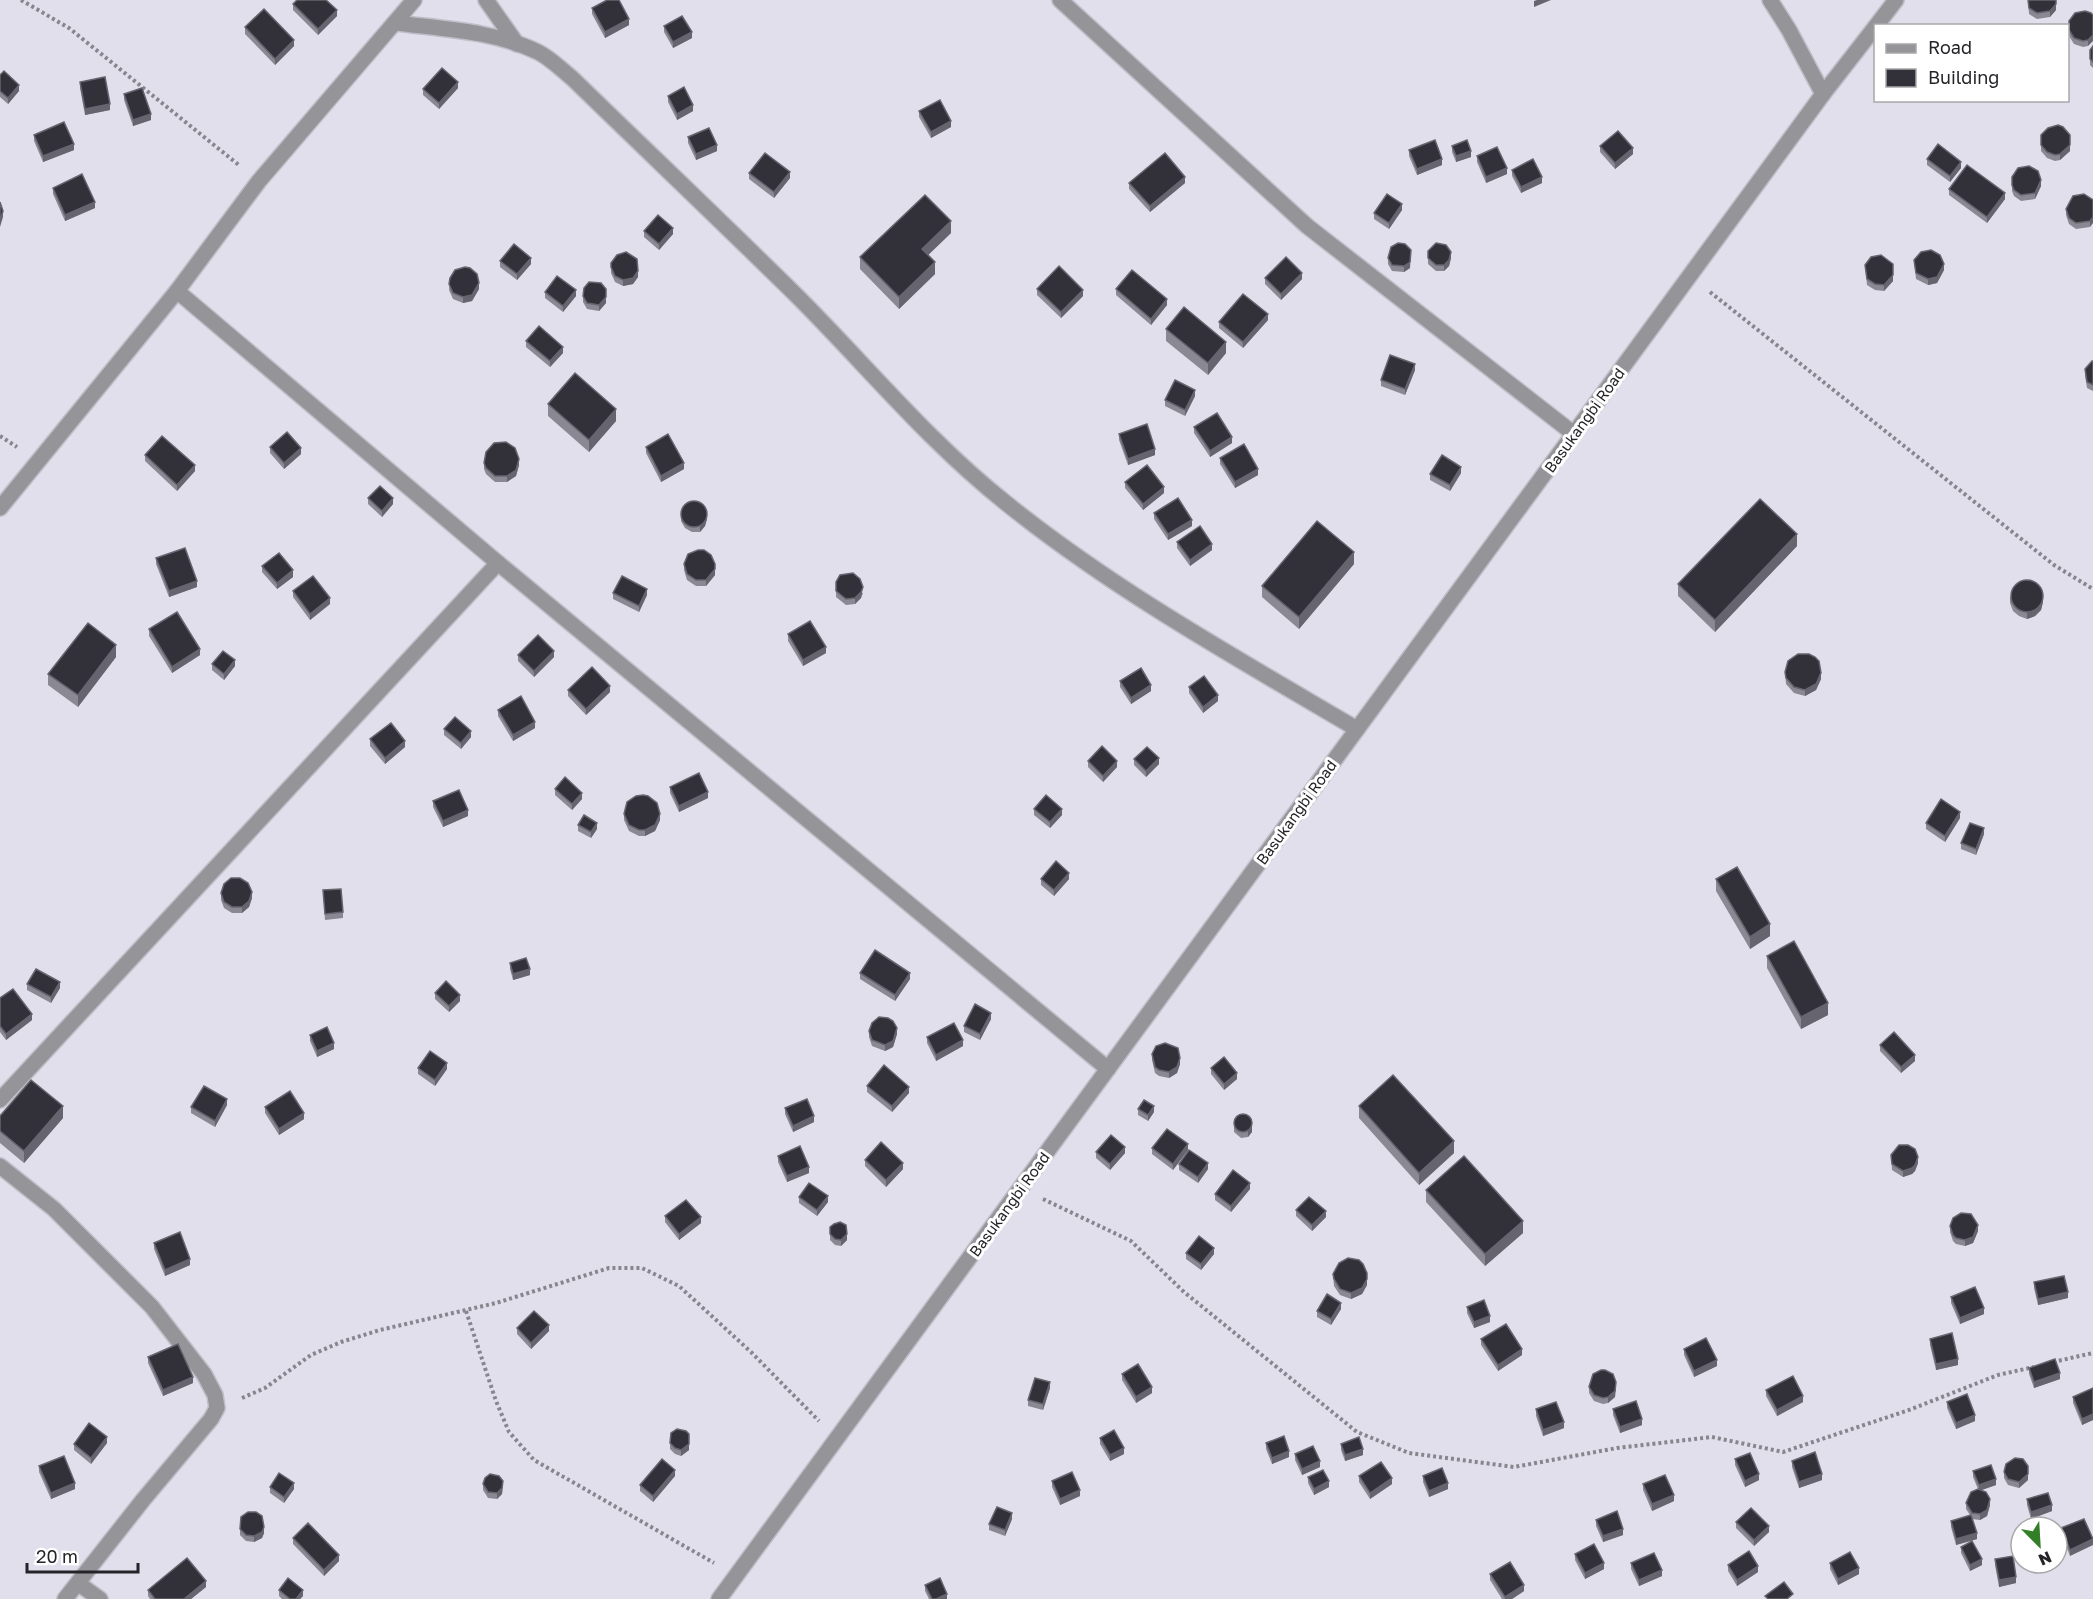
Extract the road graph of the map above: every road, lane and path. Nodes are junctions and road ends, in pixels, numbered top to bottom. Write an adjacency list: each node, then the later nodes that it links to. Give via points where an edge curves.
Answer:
1 (21, 0): 12 (path, via 69,28)
2 (414, 0): 7 (street)
3 (486, 0): 10 (street)
4 (1060, 0): 15 (street, via 1307,226)
5 (1770, 0): 11 (street)
6 (1896, 0): 8 (street, Basukangbi Road)
7 (396, 22): 10 (street); 12 (street)
8 (1878, 24)
9 (1874, 29): 11 (street, Basukangbi Road)
10 (517, 44): 19 (street, via 540,54 572,78 799,298 945,451 1004,501 1050,538 1206,641)
11 (1823, 94): 13 (street, Basukangbi Road)
12 (259, 181): 14 (street)
13 (1690, 276): 15 (street, Basukangbi Road); 18 (path, via 2054,565)
14 (177, 291): 16 (street); 17 (street)
15 (1574, 434): 19 (street, Basukangbi Road)
16 (0, 508)
17 (498, 564): 20 (street); 21 (street)
18 (2093, 589)
19 (1357, 729): 20 (street, Basukangbi Road)
20 (1108, 1069): 23 (street, Basukangbi Road)
21 (0, 1100)
22 (0, 1166): 28 (street, via 54,1209 152,1307 204,1374 216,1395)
23 (1021, 1188): 27 (path, via 1131,1241 1184,1292 1357,1432 1408,1453 1514,1467 1617,1448 1712,1437 1783,1452 1998,1375); 29 (street, Basukangbi Road)
24 (466, 1311): 28 (path, via 340,1342 311,1355 265,1388); 29 (path, via 609,1268 642,1268 679,1286); 30 (path, via 509,1432 534,1460)
25 (2093, 1353): 26 (path)
26 (2051, 1363)
27 (2040, 1365)
28 (217, 1408): 31 (street)
29 (836, 1439): 30 (street, Basukangbi Road)
30 (736, 1575): 34 (street, Basukangbi Road)
31 (79, 1584): 32 (street); 33 (street)
32 (65, 1599)
33 (100, 1599)
34 (719, 1599)

